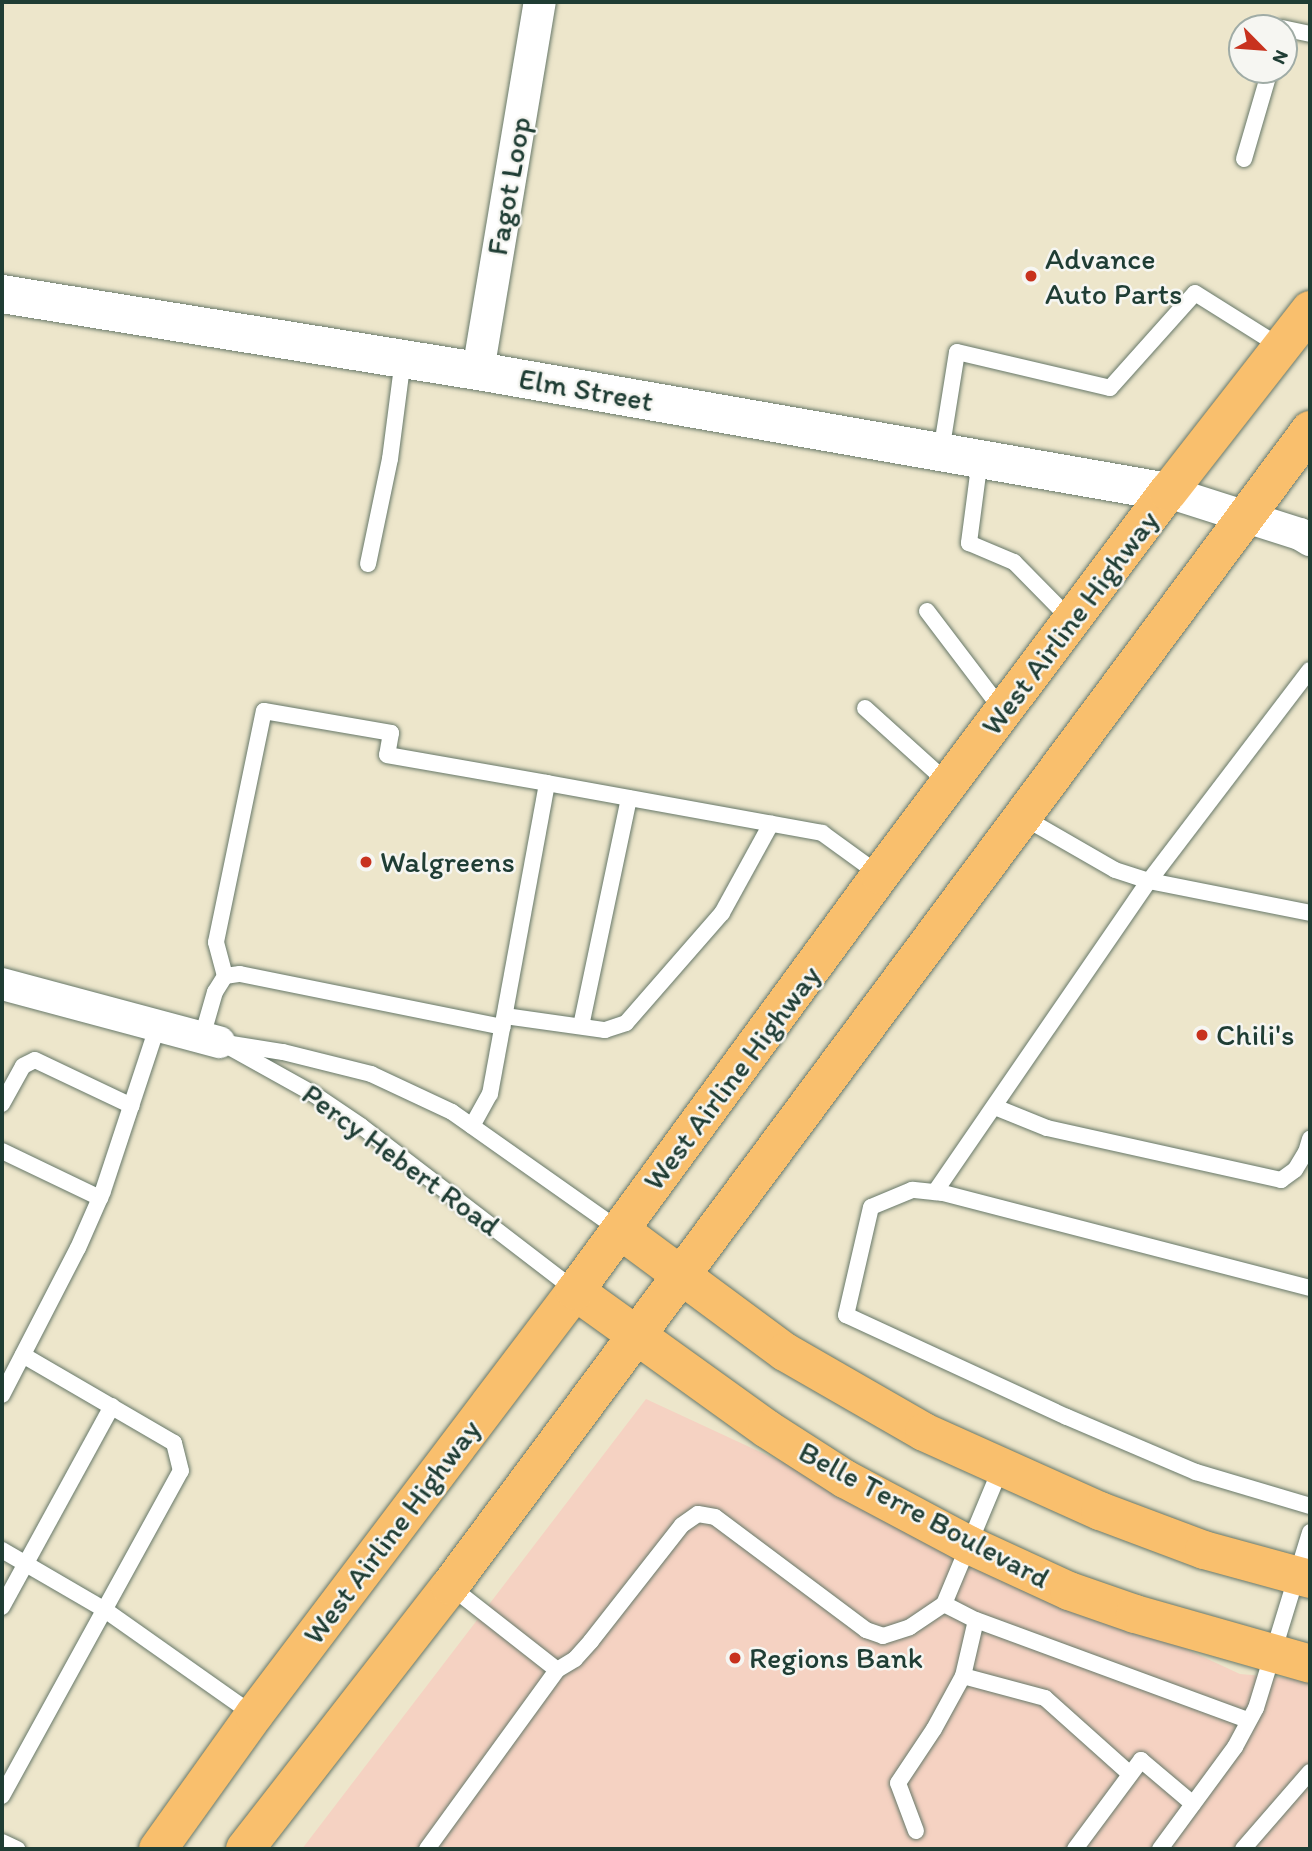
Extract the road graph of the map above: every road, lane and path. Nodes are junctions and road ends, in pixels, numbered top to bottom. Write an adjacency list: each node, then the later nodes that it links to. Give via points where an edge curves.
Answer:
1 (540, 2): 8 (street, Fagot Loop)
2 (1266, 84): 3 (lane)
3 (1244, 159)
4 (2, 295): 7 (street, Elm Street)
5 (1310, 310): 6 (highway, West Airline Highway)
6 (1280, 347): 10 (lane, via 1195,293 1110,388 957,352); 12 (highway, West Airline Highway)
7 (403, 359): 8 (street, Elm Street); 15 (lane, via 390,459)
8 (478, 371): 10 (street, Elm Street)
9 (1310, 430): 13 (highway)
10 (941, 452): 11 (street, Elm Street)
11 (980, 458): 12 (street, Elm Street); 17 (lane, via 969,543 1014,562)
12 (1168, 492): 13 (street); 17 (highway, West Airline Highway)
13 (1248, 517): 14 (street); 24 (highway)
14 (1310, 540)
15 (368, 564)
16 (927, 611): 20 (lane)
17 (1072, 621): 20 (highway, West Airline Highway)
18 (1310, 670): 27 (lane)
19 (865, 708): 22 (lane)
20 (1003, 711): 22 (highway, West Airline Highway)
21 (547, 783): 23 (lane); 29 (lane, via 387,755 391,733 264,710 216,942); 31 (lane)
22 (950, 785): 26 (highway, West Airline Highway)
23 (629, 798): 25 (lane); 33 (lane)
24 (1023, 817): 27 (lane, via 1115,870); 44 (highway)
25 (771, 824): 26 (lane, via 822,833); 33 (lane, via 722,913 626,1023 605,1030)
26 (880, 876): 43 (highway, West Airline Highway)
27 (1149, 881): 28 (lane); 37 (lane)
28 (1310, 913)
29 (225, 976): 31 (lane, via 240,974); 34 (lane, via 215,992)
30 (2, 984): 32 (street, Percy Hebert Road)
31 (504, 1021): 33 (lane); 38 (lane, via 489,1094)
32 (158, 1025): 34 (street, Percy Hebert Road); 36 (lane)
33 (581, 1027)
34 (211, 1039): 38 (lane, Percy Hebert Road, via 371,1074); 46 (lane, Percy Hebert Road, via 312,1093 360,1126)
35 (2, 1104): 36 (lane, via 23,1066 35,1060)
36 (132, 1106): 42 (lane)
37 (995, 1107): 39 (lane, via 1047,1129 1281,1180 1295,1170); 41 (lane)
38 (472, 1126): 43 (lane, Percy Hebert Road)
39 (1310, 1139)
40 (2, 1151): 42 (lane)
41 (935, 1192): 45 (lane); 52 (lane, via 912,1191 870,1207 846,1315 1196,1472)
42 (100, 1198): 48 (lane)
43 (620, 1230): 44 (highway); 46 (highway, West Airline Highway)
44 (682, 1275): 47 (highway); 51 (highway, via 785,1352 846,1390)
45 (1310, 1288)
46 (576, 1291): 47 (highway, Belle Terre Boulevard); 67 (highway, West Airline Highway)
47 (638, 1336): 54 (highway, Belle Terre Boulevard, via 845,1479); 58 (highway)
48 (23, 1354): 49 (lane); 50 (lane)
49 (2, 1395)
50 (111, 1406): 56 (lane); 61 (lane, via 174,1443 181,1471)
51 (1001, 1468): 54 (lane); 57 (highway, via 1191,1545)
52 (1310, 1506)
53 (1310, 1532): 57 (lane)
54 (969, 1545): 59 (lane); 63 (highway, Belle Terre Boulevard, via 1069,1591)
55 (2, 1550): 56 (lane)
56 (26, 1564): 60 (lane); 61 (lane)
57 (1304, 1578): 63 (lane)
58 (450, 1586): 65 (lane); 77 (highway)
59 (944, 1604): 62 (lane); 65 (lane, via 910,1627 883,1636 866,1630 715,1517 698,1514 682,1525 575,1659)
60 (2, 1607)
61 (105, 1610): 67 (lane); 71 (lane)
62 (976, 1620): 66 (lane); 68 (lane)
63 (1273, 1656): 64 (highway, Belle Terre Boulevard); 68 (lane)
64 (1310, 1664)
65 (557, 1670): 78 (lane)
66 (963, 1676): 70 (lane, via 1045,1698); 73 (lane, via 898,1783)
67 (254, 1715): 76 (highway, West Airline Highway)
68 (1248, 1720): 72 (lane, via 1235,1747)
69 (1310, 1772): 81 (lane)
70 (1130, 1774): 72 (lane, via 1141,1760); 79 (lane)
71 (2, 1796)
72 (1193, 1804): 80 (lane)
73 (916, 1831)
74 (2, 1842): 75 (lane)
75 (16, 1849)
76 (158, 1849)
77 (245, 1849)
78 (427, 1849)
79 (1074, 1849)
80 (1160, 1849)
81 (1243, 1849)

